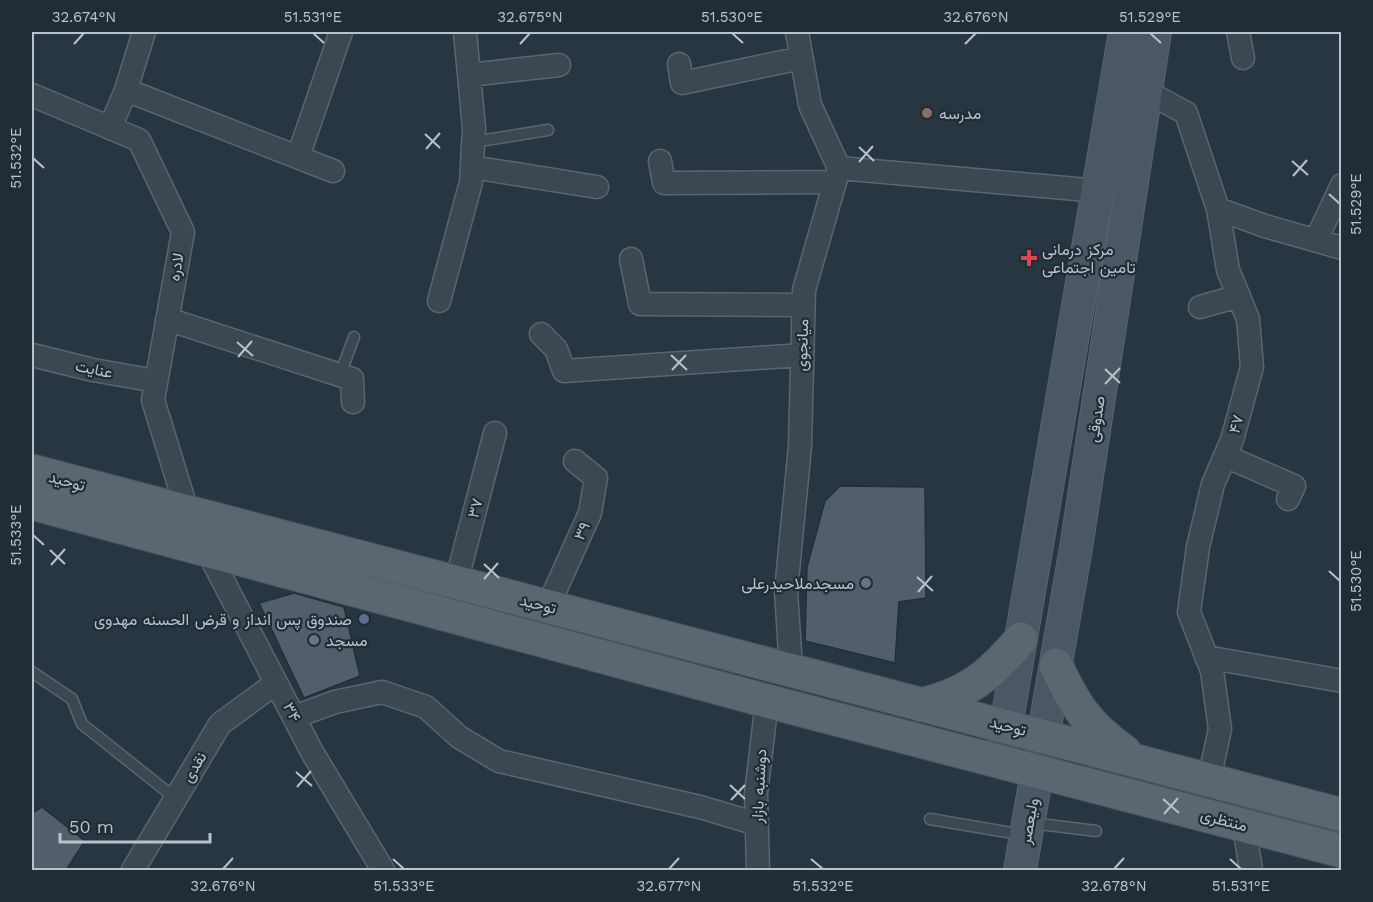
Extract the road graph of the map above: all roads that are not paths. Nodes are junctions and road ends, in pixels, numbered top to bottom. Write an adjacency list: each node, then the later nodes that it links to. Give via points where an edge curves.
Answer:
1 (144, 32): 13 (street)
2 (341, 32): 19 (street)
3 (465, 32): 12 (street)
4 (797, 32): 8 (street)
5 (1125, 32): 26 (main road)
6 (1155, 32): 14 (main road, صدوقی)
7 (1238, 32): 9 (street)
8 (801, 58): 10 (street, via 682,83); 23 (street, via 810,105)
9 (1243, 58)
10 (679, 64)
11 (560, 65): 12 (street)
12 (469, 75): 18 (street)
13 (126, 90): 16 (street); 19 (street)
14 (1147, 92): 27 (street, ۴۷, via 1186,113); 49 (main road, صدوقی)
15 (32, 96): 16 (street, لادره)
16 (110, 128): 35 (street, لادره, via 139,141 183,232)
17 (548, 130): 18 (lane)
18 (473, 142): 21 (street)
19 (298, 157): 22 (street)
20 (660, 161): 23 (street, via 664,183)
21 (472, 167): 25 (street); 32 (street)
22 (333, 171)
23 (837, 175): 26 (street); 33 (street, میانجوی)
24 (1341, 185): 28 (street)
25 (597, 187)
26 (1099, 191): 47 (main road)
27 (1218, 209): 28 (street); 31 (street, ۴۷, via 1228,270)
28 (1316, 240): 29 (street)
29 (1341, 248)
30 (631, 259): 33 (street, via 640,304)
31 (1239, 296): 34 (street); 44 (street, ۴۷, via 1248,319 1252,367)
32 (439, 301)
33 (803, 305): 39 (street, میانجوی)
34 (1200, 307)
35 (167, 319): 40 (street); 41 (street, لادره)
36 (541, 334): 39 (street, via 556,349 564,371)
37 (354, 338): 40 (lane)
38 (32, 355): 41 (street, عنایت)
39 (802, 355): 57 (street, میانجوی, via 800,446 786,591)
40 (340, 375): 42 (street, via 352,379)
41 (156, 381): 50 (street, لادره, via 153,400)
42 (353, 402)
43 (495, 433): 52 (street, ۳۷)
44 (1225, 456): 48 (street, via 1294,486); 55 (street, ۴۷, via 1213,484 1198,548 1189,612)
45 (575, 461): 53 (street, ۳۹, via 596,478 590,513)
46 (41, 490): 50 (main road, توحید); 51 (main road, توحید)
47 (1046, 496): 49 (main road); 54 (main road)
48 (1288, 499)
49 (1083, 504): 56 (main road, صدوقی)
50 (188, 514): 52 (main road, توحید)
51 (207, 550): 60 (street, ۳۴); 61 (main road, توحید)
52 (456, 583): 53 (main road, توحید)
53 (548, 606): 57 (main road, توحید)
54 (1021, 639): 62 (main road, via 999,665 972,687); 64 (main road)
55 (1206, 657): 59 (street); 69 (street, ۴۷, via 1212,671 1220,729)
56 (1056, 665): 65 (main road, صدوقی); 66 (main road, via 1074,703 1094,728)
57 (791, 669): 62 (main road, توحید)
58 (32, 672): 70 (lane, via 72,699 81,724)
59 (1341, 681)
60 (276, 683): 63 (street, ۳۴); 70 (street, نقدی, via 220,724)
61 (767, 701): 67 (main road, توحید); 73 (street, دوشنبه بازار)
62 (921, 705): 64 (main road, توحید)
63 (294, 717): 73 (street, via 335,702 382,692 426,707 459,737 499,761 700,807); 79 (street, ۳۴)
64 (1006, 726): 65 (main road, توحید); 67 (main road)
65 (1044, 735): 66 (main road); 68 (main road, ولیعصر)
66 (1136, 760): 69 (main road)
67 (1000, 761): 68 (main road, توحید)
68 (1038, 771): 74 (main road, منتظری); 75 (main road, ولیعصر)
69 (1209, 780): 71 (main road)
70 (175, 798): 78 (street, نقدی)
71 (1341, 815)
72 (930, 819): 75 (lane)
73 (756, 824): 80 (street, دوشنبه بازار)
74 (1244, 826): 77 (main road, منتظری); 82 (street)
75 (1027, 829): 76 (lane); 81 (main road, ولیعصر)
76 (1096, 831)
77 (1341, 851)
78 (133, 870)
79 (383, 870)
80 (759, 870)
81 (1020, 870)
82 (1251, 870)

